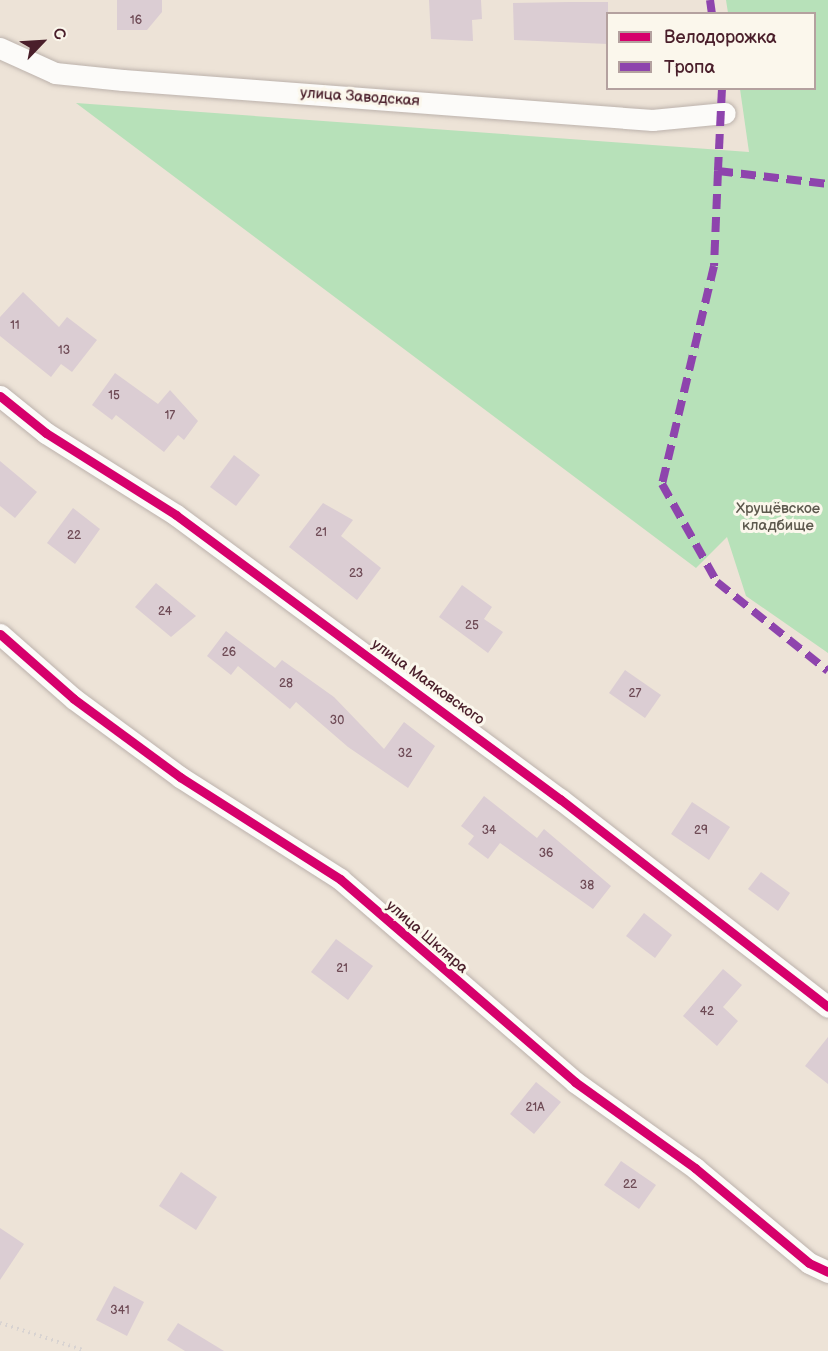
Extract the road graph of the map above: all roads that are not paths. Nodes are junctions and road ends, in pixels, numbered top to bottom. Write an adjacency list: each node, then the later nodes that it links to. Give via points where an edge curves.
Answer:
1 (0, 48): 2 (street, улица Заводская, via 55,73 123,80 652,120)
2 (725, 113)
3 (0, 396): 5 (street, улица Маяковского, via 46,433 195,529 560,799)
4 (0, 634): 6 (street, улица Шкляра, via 74,699 180,777 340,879 575,1082 694,1168 793,1251)
5 (828, 1007)
6 (828, 1272)

